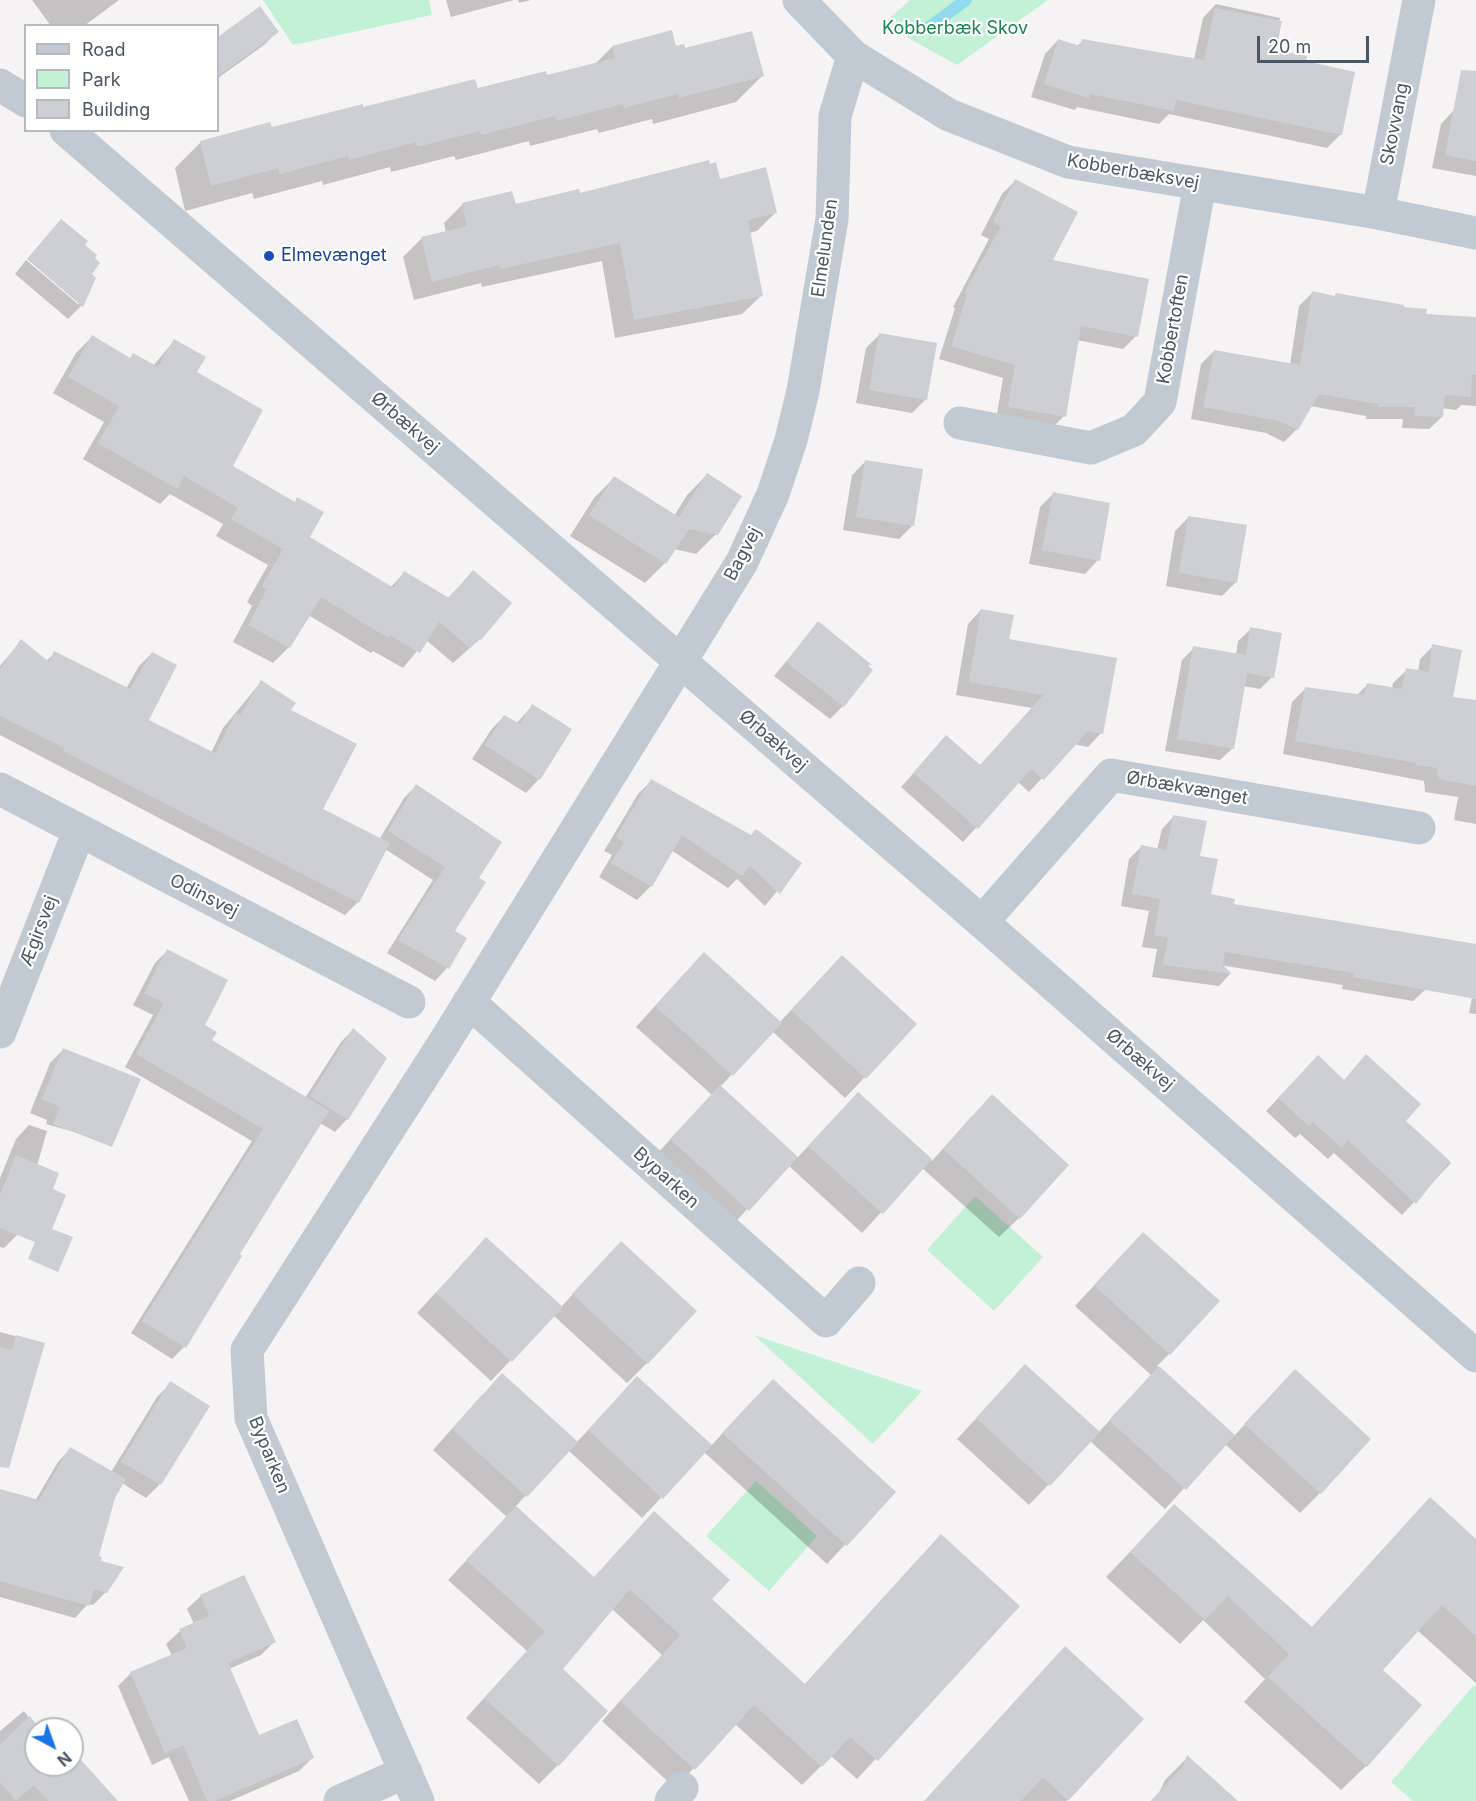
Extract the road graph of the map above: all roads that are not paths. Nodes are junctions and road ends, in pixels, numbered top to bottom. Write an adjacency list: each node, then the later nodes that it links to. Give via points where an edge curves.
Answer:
1 (800, 0): 3 (street, Kobberbæksvej)
2 (1419, 0): 8 (street, Skovvang)
3 (853, 56): 7 (street, Kobberbæksvej, via 949,115 1068,162); 11 (street, Elmelunden, via 835,116 832,219)
4 (0, 85): 5 (street)
5 (24, 100)
6 (68, 132): 12 (street, Ørbækvej)
7 (1200, 184): 8 (street, Kobberbæksvej); 10 (street, Kobbertoften, via 1160,402 1134,430 1091,448)
8 (1378, 213): 9 (street, Kobberbæksvej)
9 (1476, 233)
10 (960, 423)
11 (791, 440): 12 (street, Bagvej, via 773,494 742,562)
12 (679, 660): 16 (street, Ørbækvej); 18 (street, Byparken)
13 (0, 789): 15 (street, Odinsvej)
14 (1419, 828): 16 (street, Ørbækvænget, via 1111,775)
15 (79, 831): 17 (street, Odinsvej); 19 (street, Ægirsvej)
16 (982, 922): 21 (street, Ørbækvej)
17 (409, 1002)
18 (469, 1002): 20 (street, Byparken, via 826,1321); 22 (street, Byparken, via 247,1350 251,1418)
19 (0, 1032)
20 (859, 1283)
21 (1476, 1356)
22 (412, 1787): 23 (street)
23 (340, 1801)

